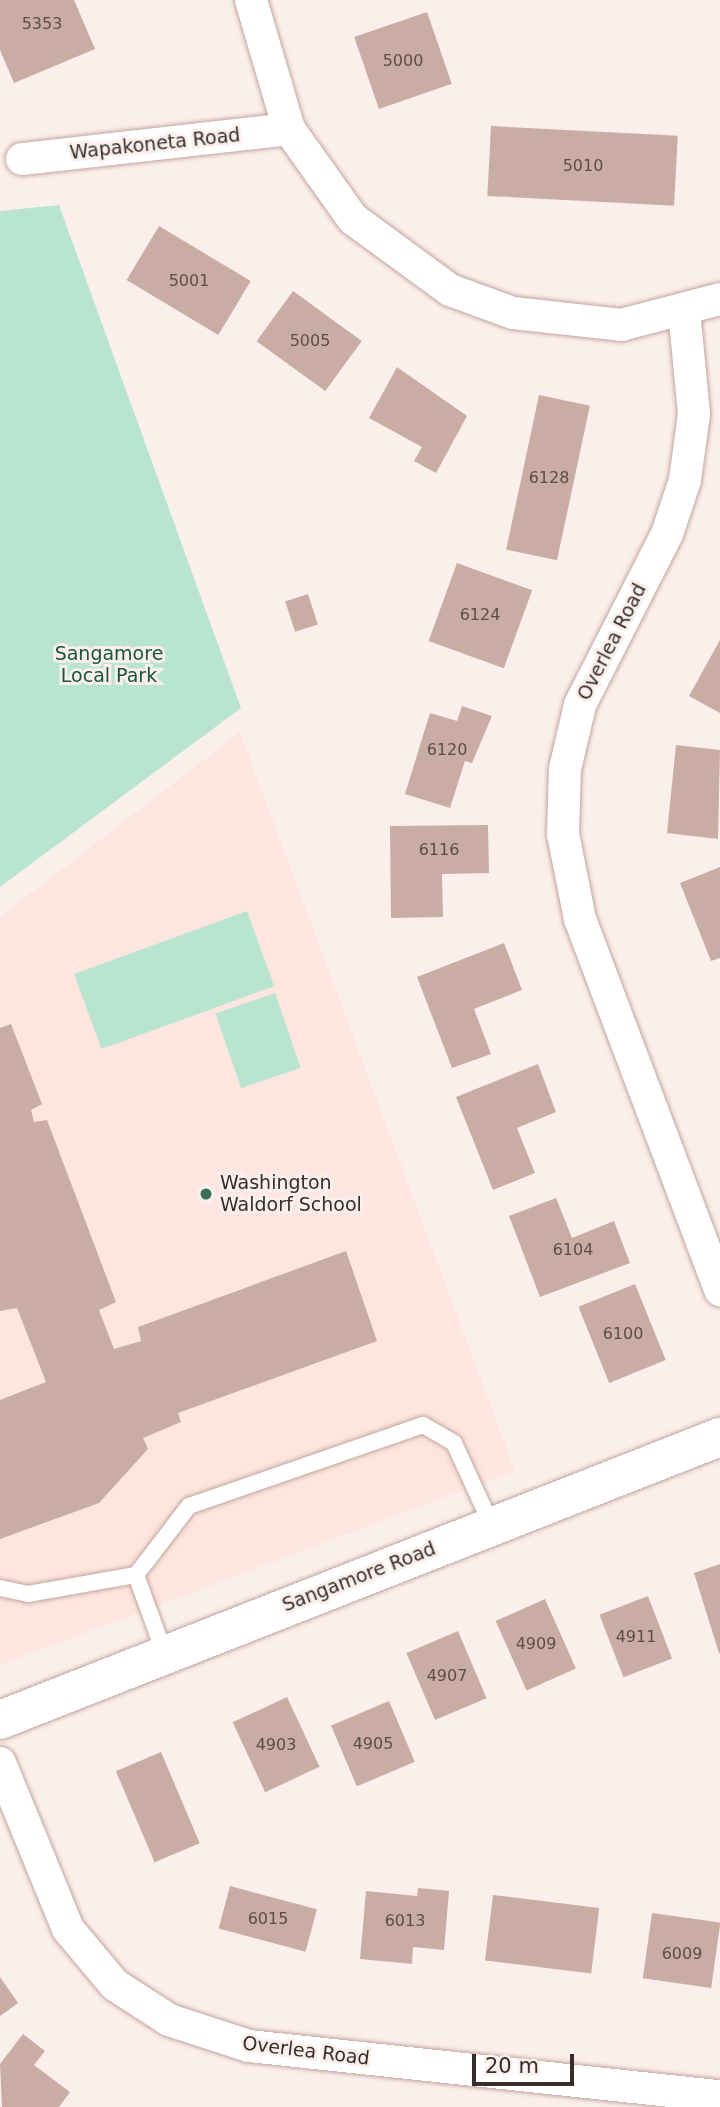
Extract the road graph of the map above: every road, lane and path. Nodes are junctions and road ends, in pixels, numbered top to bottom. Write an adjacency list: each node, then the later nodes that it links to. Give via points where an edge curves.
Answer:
1 (251, 0): 2 (street)
2 (289, 129): 3 (street, Wapakoneta Road); 5 (street, via 353,219 450,290 513,313 573,323 621,325)
3 (22, 159)
4 (720, 299): 5 (street)
5 (684, 310): 6 (street, Overlea Road, via 694,414 685,480 667,534 580,705 565,769 563,834 580,919)
6 (720, 1290)
7 (720, 1437): 8 (street, Sangamore Road)
8 (492, 1526): 9 (lane, via 454,1444 423,1425 189,1506); 11 (street, Sangamore Road)
9 (136, 1575): 10 (lane, via 28,1594); 11 (lane)
10 (0, 1588)
11 (164, 1653): 12 (street, Sangamore Road)
12 (0, 1720)
13 (0, 1763): 14 (street, Overlea Road, via 68,1929 115,1985 169,2020 249,2046)
14 (702, 2099)

